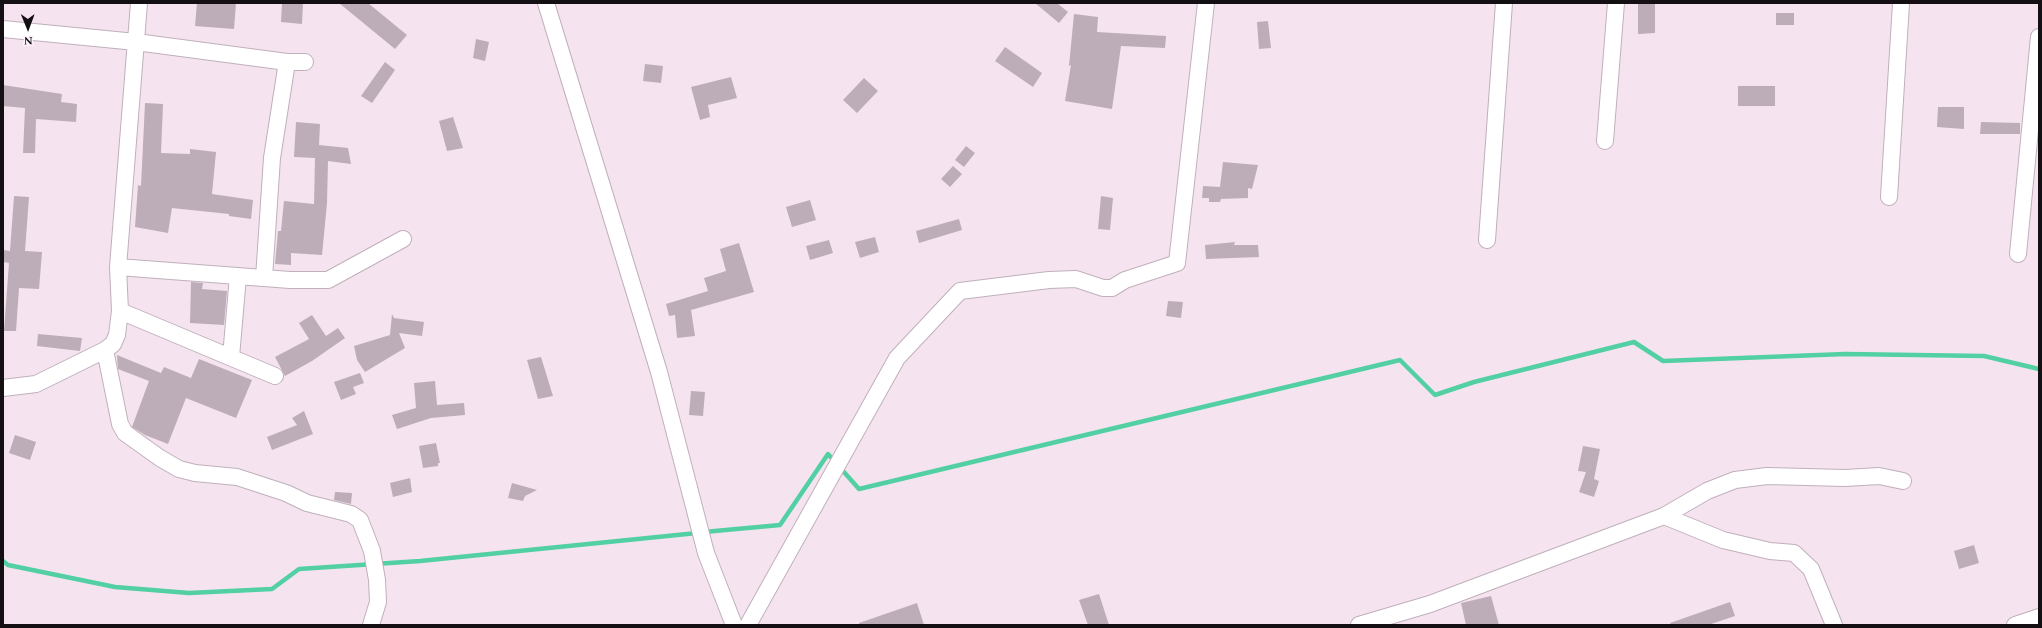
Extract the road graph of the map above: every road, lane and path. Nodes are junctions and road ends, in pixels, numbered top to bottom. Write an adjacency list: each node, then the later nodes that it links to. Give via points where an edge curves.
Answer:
1 (139, 3): 9 (street)
2 (546, 3): 29 (street, via 659,372 706,554)
3 (1206, 3): 30 (street, via 1177,263 1125,280 1112,288 1103,288 1076,279 960,291 897,358)
4 (1504, 3): 15 (street)
5 (1616, 3): 12 (street)
6 (1901, 3): 13 (street)
7 (3, 29): 9 (street)
8 (2039, 37): 16 (street)
9 (136, 42): 10 (street); 17 (street)
10 (287, 62): 11 (street); 19 (street, via 272,158)
11 (305, 62)
12 (1605, 141)
13 (1889, 197)
14 (403, 239): 19 (street, via 328,280)
15 (1487, 240)
16 (2018, 254)
17 (118, 267): 18 (street); 20 (street)
18 (238, 276): 19 (street); 22 (street)
19 (264, 278)
20 (120, 311): 21 (street, via 117,335 113,344); 22 (street)
21 (105, 350): 24 (street, via 36,384); 28 (street, via 120,424 125,433 160,458 179,469 236,477 286,493 306,503 351,514 360,520 372,551 377,580 378,602)
22 (231, 357): 23 (street)
23 (275, 376)
24 (3, 388)
25 (1903, 481): 26 (street, via 1879,476 1768,476 1735,480 1707,491)
26 (1664, 516): 31 (street, via 1430,604); 32 (street, via 1723,540 1770,551 1794,553 1811,569)
27 (2039, 617): 33 (street)
28 (371, 625)
29 (734, 625)
30 (748, 625)
31 (1359, 625)
32 (1834, 625)
33 (2015, 625)

